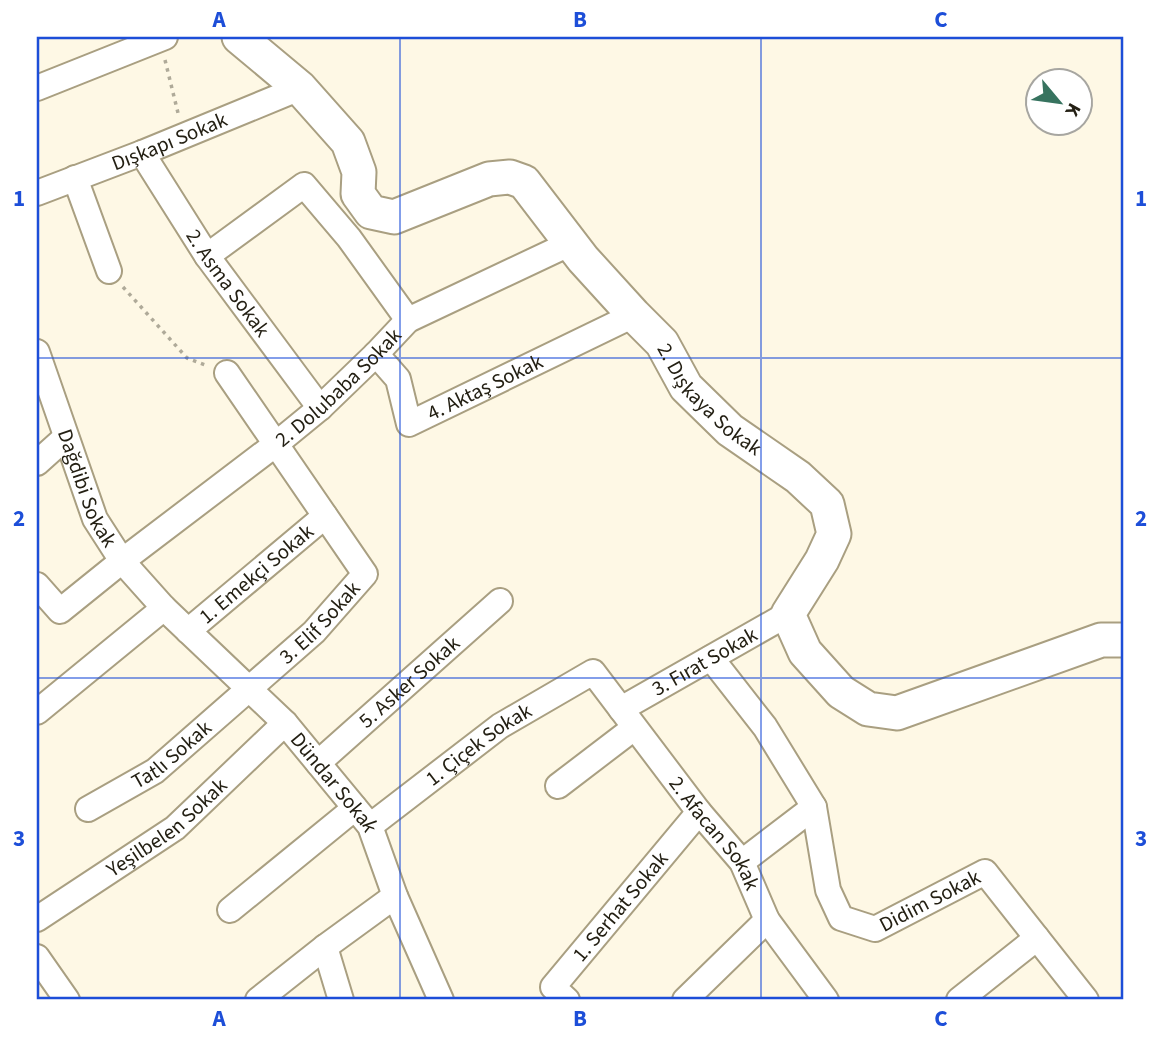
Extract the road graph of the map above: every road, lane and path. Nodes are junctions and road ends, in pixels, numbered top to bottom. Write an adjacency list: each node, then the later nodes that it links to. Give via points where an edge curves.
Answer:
1 (239, 37): 4 (street)
2 (162, 38): 3 (street); 5 (path)
3 (37, 88)
4 (300, 88): 5 (street, Dışkapı Sokak); 9 (street, via 348,142 359,172 358,194)
5 (183, 136): 6 (street, Dışkapı Sokak)
6 (142, 153): 7 (street, Dışkapı Sokak); 12 (street, 2. Asma Sokak)
7 (75, 178): 8 (street, Dışkapı Sokak); 13 (street)
8 (37, 193)
9 (371, 212): 10 (street); 11 (street, 2. Dışkaya Sokak, via 394,217 489,179 510,177 524,182)
10 (349, 238): 12 (street, via 304,185); 15 (street)
11 (571, 243): 14 (street, 2. Dışkaya Sokak); 15 (street, 2. Dolubaba Sokak)
12 (207, 256): 19 (street, 2. Asma Sokak)
13 (108, 271): 18 (path, via 187,358)
14 (634, 315): 17 (street, 4. Aktaş Sokak, via 409,424 398,379); 28 (street, 2. Dışkaya Sokak, via 662,343 686,387 730,430 798,477 827,504 834,534)
15 (408, 320): 17 (street, 2. Dolubaba Sokak)
16 (37, 353): 20 (street, Dağdibi Sokak)
17 (376, 354): 19 (street, 2. Dolubaba Sokak)
18 (227, 373): 21 (street, 3. Elif Sokak)
19 (320, 408): 21 (street, 2. Dolubaba Sokak)
20 (66, 437): 22 (street); 24 (street, Dağdibi Sokak, via 95,519)
21 (276, 444): 23 (street, 3. Elif Sokak); 24 (street, 2. Dolubaba Sokak)
22 (37, 463)
23 (325, 516): 29 (street, 1. Emekçi Sokak); 33 (street, 3. Elif Sokak, via 365,574 314,632)
24 (122, 561): 25 (street, 2. Dolubaba Sokak, via 61,611); 27 (street, Dağdibi Sokak)
25 (37, 585)
26 (500, 601): 37 (street, 5. Asker Sokak)
27 (164, 608): 29 (street, Dündar Sokak); 34 (street)
28 (788, 614): 30 (street, via 805,652 841,692 868,709 897,713 1101,640); 31 (street, 3. Fırat Sokak)
29 (188, 631): 33 (street, Dündar Sokak)
30 (1123, 640)
31 (712, 658): 35 (street, 3. Fırat Sokak); 39 (street, Didim Sokak, via 765,727)
32 (593, 672): 35 (street, 2. Afacan Sokak); 42 (street, 1. Çiçek Sokak, via 500,726)
33 (248, 689): 36 (street, Dündar Sokak); 40 (street, Tatlı Sokak, via 155,771)
34 (37, 712)
35 (628, 718): 38 (street, 3. Fırat Sokak); 41 (street, 2. Afacan Sokak)
36 (285, 723): 37 (street, Dündar Sokak); 46 (street, Yeşilbelen Sokak, via 175,828)
37 (318, 763): 42 (street, Dündar Sokak)
38 (558, 786)
39 (814, 807): 43 (street); 48 (street, Didim Sokak, via 828,890 841,918 875,929 985,872)
40 (88, 809)
41 (699, 812): 43 (street, 2. Afacan Sokak); 55 (street, 1. Serhat Sokak, via 553,987)
42 (363, 817): 44 (street, Dündar Sokak); 45 (street, 1. Çiçek Sokak)
43 (742, 862): 47 (street, 2. Afacan Sokak)
44 (395, 896): 49 (street); 54 (street, Dündar Sokak)
45 (230, 910)
46 (37, 919)
47 (768, 920): 56 (street); 57 (street, 2. Afacan Sokak)
48 (1037, 938): 58 (street); 59 (street, Didim Sokak)
49 (325, 947): 52 (street); 53 (street)
50 (37, 957): 51 (street)
51 (67, 1000)
52 (258, 1000)
53 (341, 1000)
54 (441, 1000)
55 (567, 1000)
56 (685, 1000)
57 (826, 1000)
58 (959, 1000)
59 (1086, 1000)

